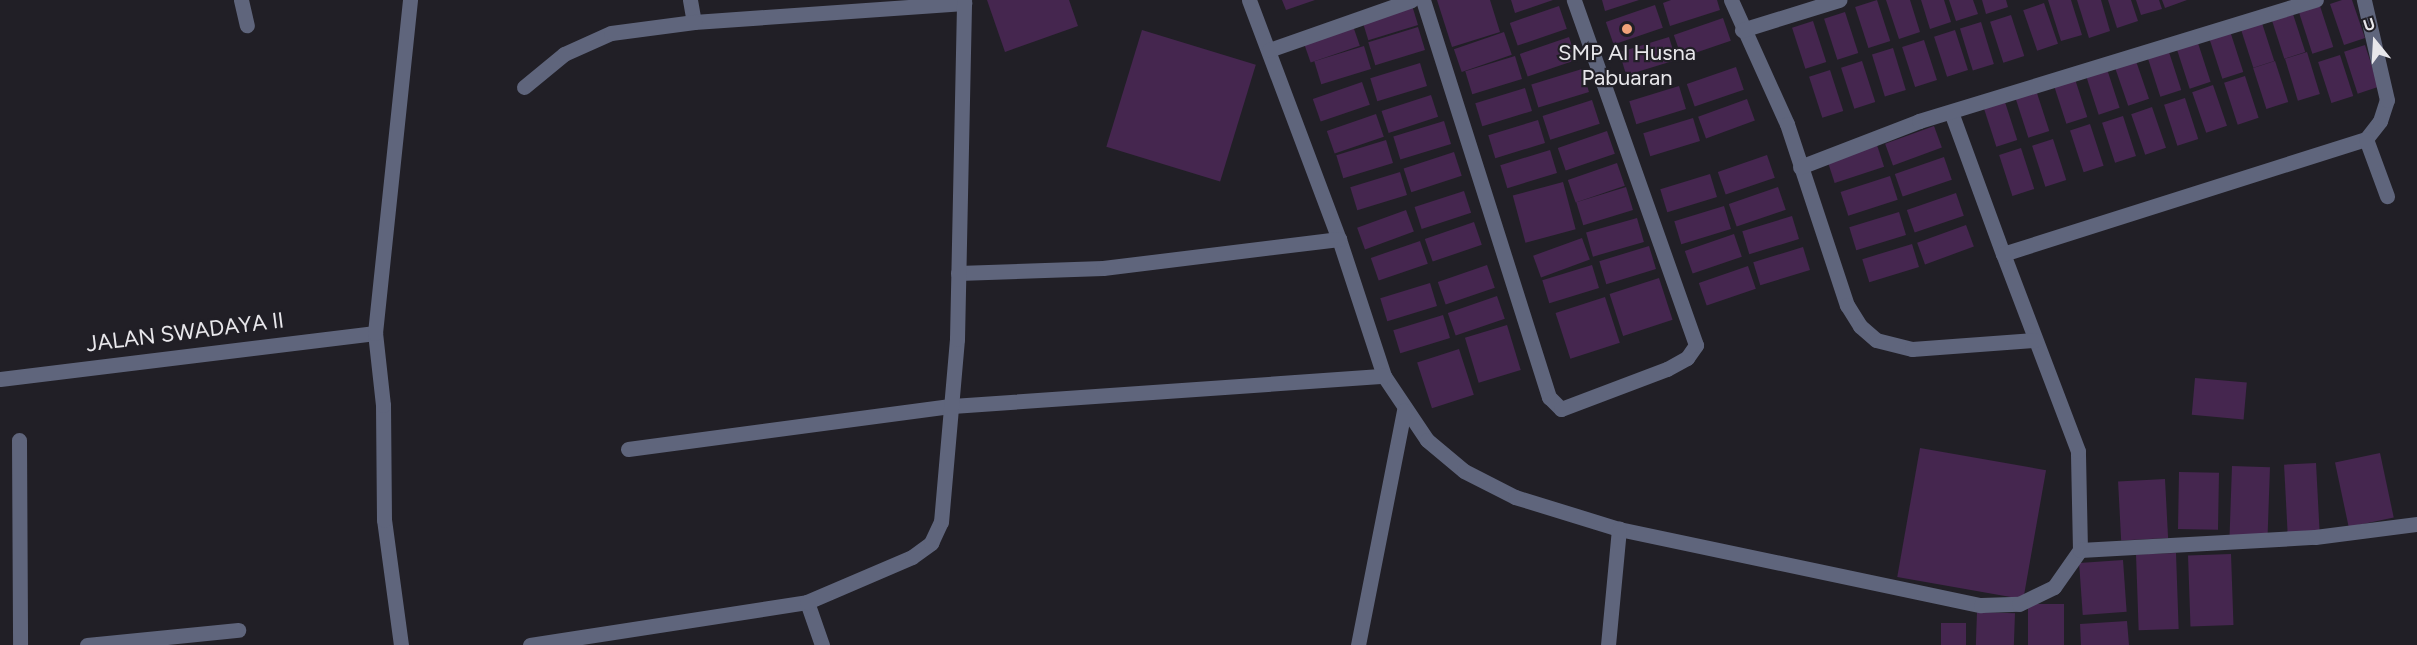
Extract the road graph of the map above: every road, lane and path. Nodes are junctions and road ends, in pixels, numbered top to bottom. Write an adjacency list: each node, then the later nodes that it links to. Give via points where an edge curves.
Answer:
1 (241, 0): 14 (street)
2 (410, 0): 25 (street)
3 (690, 0): 13 (street)
4 (1250, 0): 16 (street)
5 (1412, 0): 16 (street)
6 (1423, 0): 7 (street, via 1549,397 1561,409 1667,369 1687,358 1696,345)
7 (1574, 0)
8 (1731, 0): 15 (street)
9 (1839, 0): 15 (street)
10 (2316, 0): 18 (street)
11 (2364, 0): 19 (street, via 2386,100 2380,121)
12 (965, 1): 13 (street); 24 (street)
13 (694, 22): 17 (street, via 611,33 564,54)
14 (247, 25)
15 (1742, 30): 20 (street, via 1787,124)
16 (1269, 50): 22 (street)
17 (525, 87)
18 (1951, 112): 20 (street); 23 (street)
19 (2366, 139): 21 (street); 23 (street)
20 (1800, 167): 26 (street, via 1847,305 1860,326 1876,339 1912,349)
21 (2387, 196)
22 (1339, 239): 24 (street, via 1103,268); 27 (street)
23 (2003, 254): 26 (street)
24 (958, 273): 29 (street)
25 (375, 333): 28 (street, JALAN SWADAYA II); 42 (street, via 383,405 384,520)
26 (2035, 340): 35 (street, via 2078,451)
27 (1384, 376): 29 (street); 30 (street)
28 (0, 379)
29 (952, 406): 32 (street); 36 (street, via 941,522 931,543 912,557)
30 (1404, 410): 34 (street, via 1427,440 1464,471 1515,497); 45 (street)
31 (19, 440): 40 (street)
32 (628, 449)
33 (2417, 524): 35 (street, via 2315,537)
34 (1619, 529): 35 (street, via 1981,605 2019,604 2054,587); 38 (street)
35 (2080, 550)
36 (807, 603): 39 (street); 44 (street)
37 (238, 630): 41 (street)
38 (1612, 642)
39 (554, 644): 43 (street)
40 (20, 645)
41 (87, 645)
42 (401, 645)
43 (530, 645)
44 (822, 645)
45 (1358, 645)

